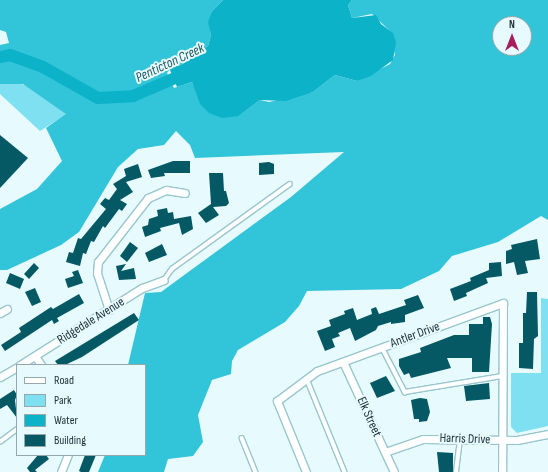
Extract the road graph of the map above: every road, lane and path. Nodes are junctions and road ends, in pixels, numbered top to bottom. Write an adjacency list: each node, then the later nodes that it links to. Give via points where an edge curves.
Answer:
1 (290, 184): 3 (lane, via 172,269)
2 (185, 193): 4 (street, via 166,190 148,198 98,262 97,273)
3 (164, 280): 4 (street, Ridgedale Avenue, via 142,288)
4 (109, 310): 6 (street, Ridgedale Avenue)
5 (382, 347): 7 (street, Antler Drive); 11 (lane, via 405,392); 11 (street, Antler Drive, via 503,303)
6 (35, 356): 8 (street, Ridgedale Avenue); 9 (street)
7 (343, 362): 13 (street, Antler Drive); 20 (street, Elk Street)
8 (22, 364)
9 (40, 364)
10 (16, 368): 12 (street)
11 (503, 376): 18 (street, Antler Drive)
12 (0, 377)
13 (306, 379): 24 (street, Antler Drive, via 277,401); 25 (lane)
14 (16, 429): 19 (lane)
15 (548, 434): 18 (street, Harris Drive)
16 (242, 438): 23 (lane)
17 (460, 438): 18 (street, Harris Drive); 20 (street, Harris Drive, via 423,438); 27 (lane)
18 (502, 440): 28 (street, Antler Drive)
19 (0, 442)
20 (384, 452): 26 (street, Elk Street)
21 (68, 456): 22 (street)
22 (61, 472)
23 (256, 472)
24 (306, 472)
25 (345, 472)
26 (394, 472)
27 (456, 472)
28 (502, 472)

